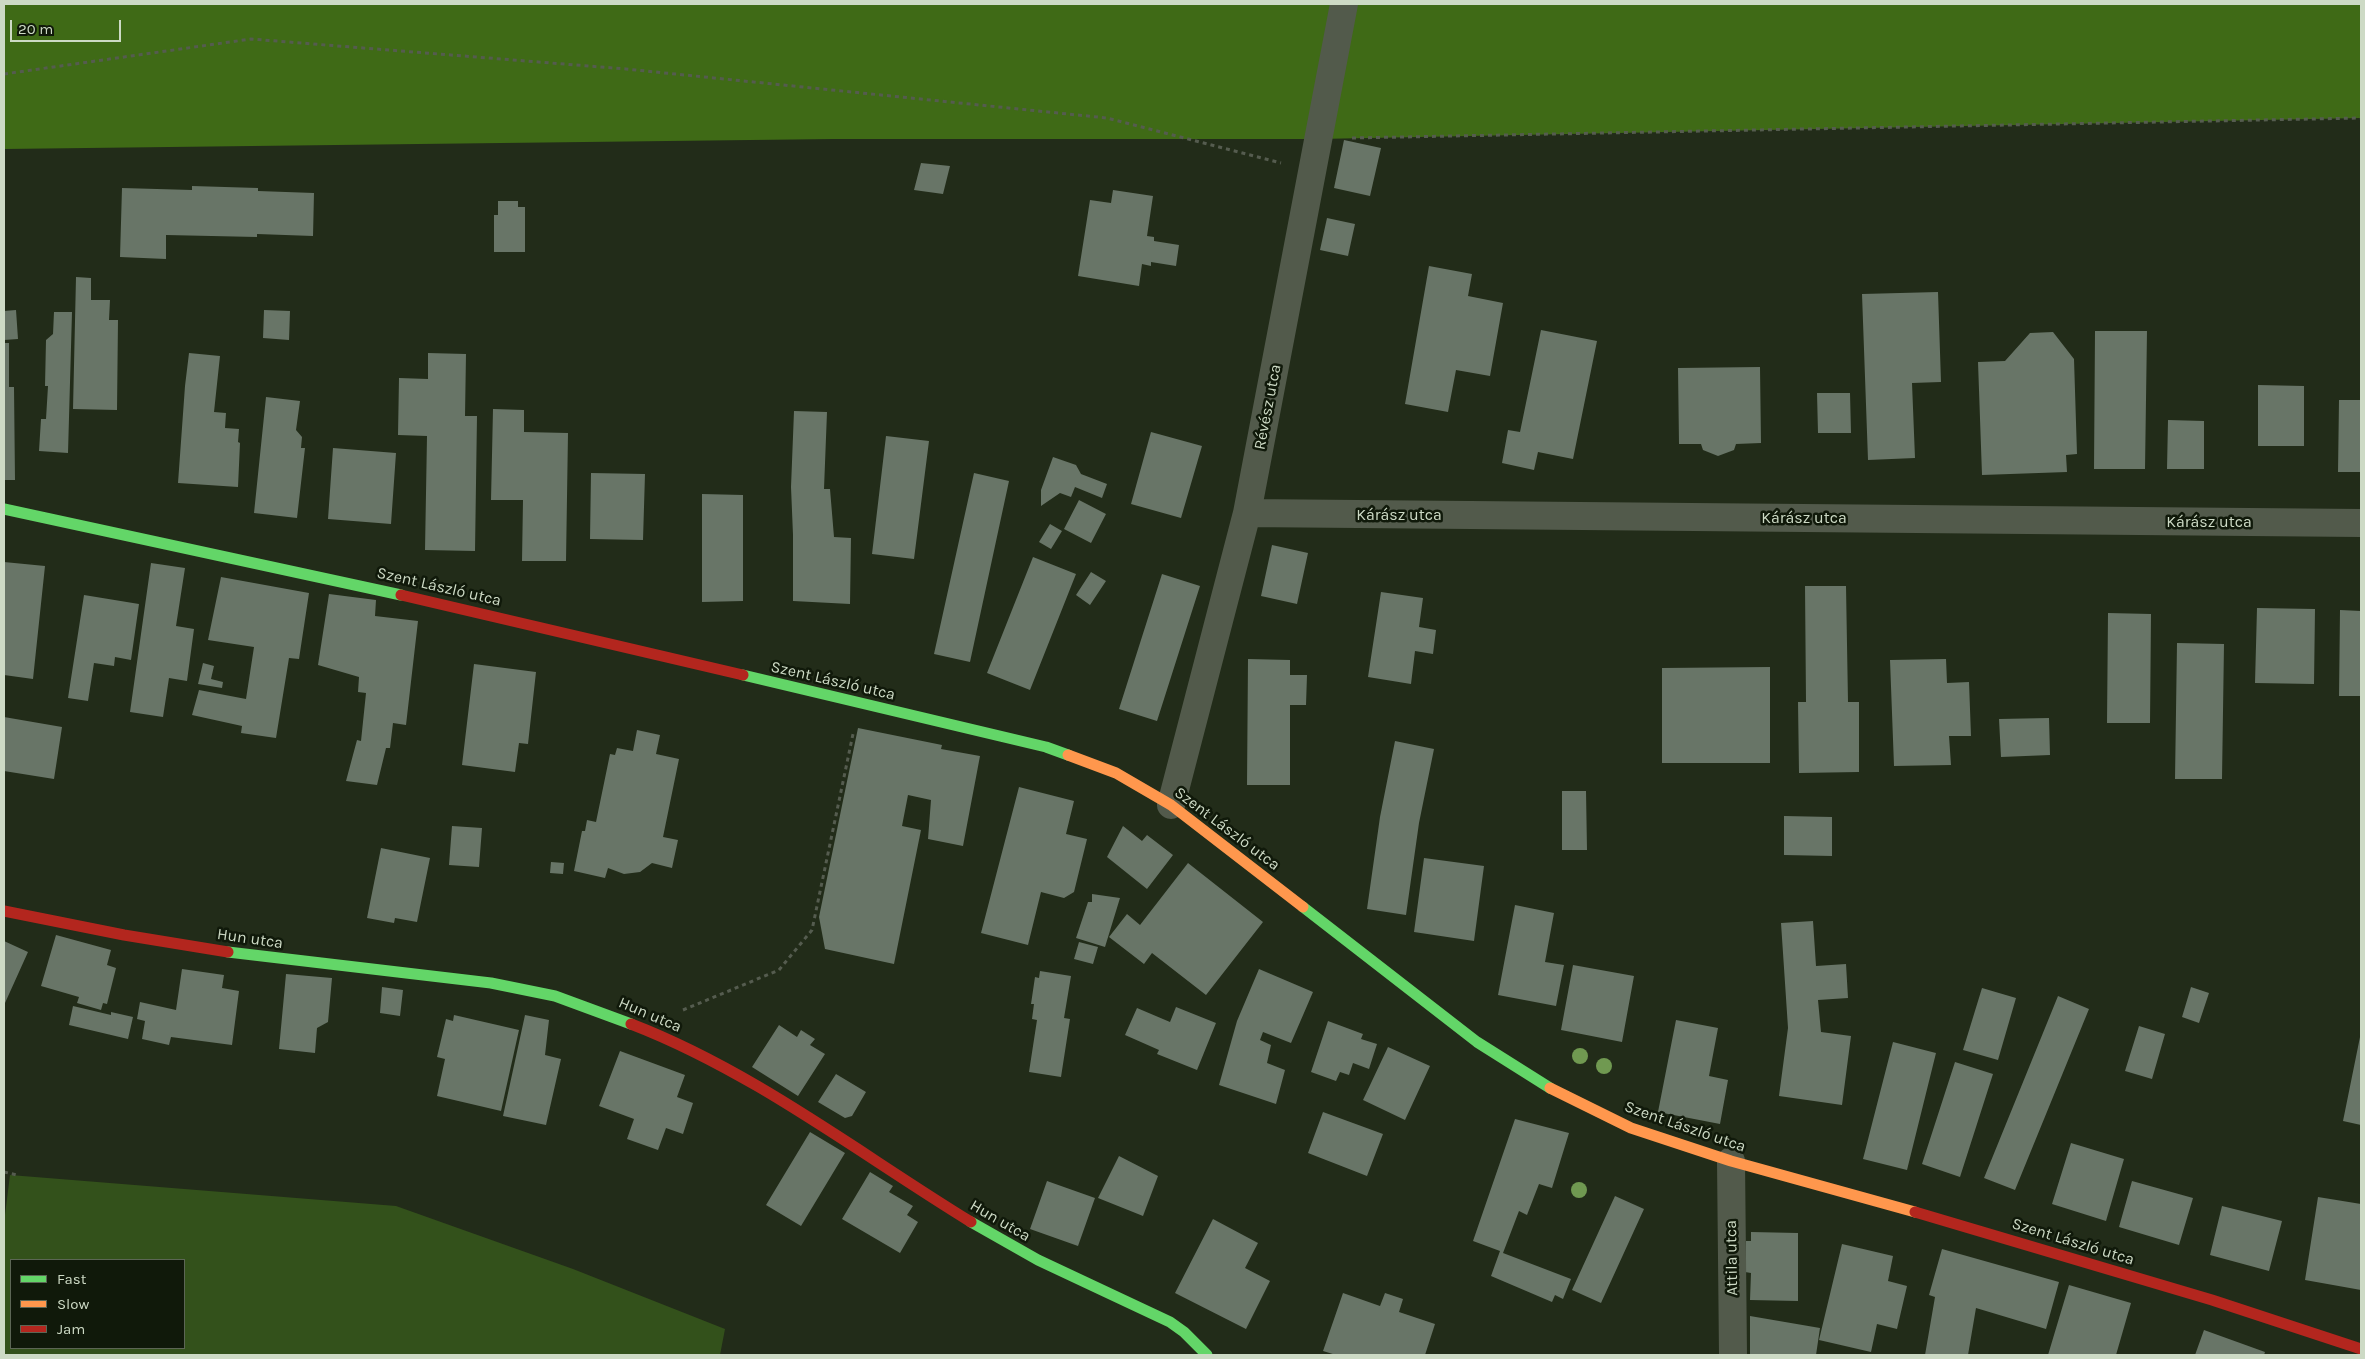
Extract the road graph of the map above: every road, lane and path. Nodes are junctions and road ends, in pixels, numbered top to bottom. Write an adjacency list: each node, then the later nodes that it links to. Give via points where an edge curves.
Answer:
1 (1344, 4): 4 (street, Révész utca)
2 (4, 74): 5 (path, via 251,39 626,69 1107,118)
3 (2361, 118): 4 (path)
4 (1319, 139): 5 (street, Révész utca)
5 (1313, 171): 7 (street, Révész utca)
6 (4, 509): 9 (street, Szent László utca, via 407,596)
7 (1248, 514): 8 (street, Kárász utca); 10 (street, Révész utca)
8 (2361, 523)
9 (859, 704): 10 (street, Szent László utca, via 1046,747 1116,773); 12 (path, via 812,930 779,970 662,1018)
10 (1171, 805): 13 (street, Szent László utca, via 1477,1042 1551,1089 1631,1128)
11 (4, 911): 12 (street, Hun utca, via 95,932 194,948 520,987 586,1006)
12 (652, 1033): 17 (street, Hun utca, via 770,1093 1021,1252 1143,1308 1182,1330)
13 (1731, 1161): 16 (street, Szent László utca, via 2014,1241); 18 (street, Attila utca)
14 (4, 1172): 15 (path)
15 (17, 1175)
16 (2361, 1348)
17 (1207, 1355)
18 (1733, 1355)

